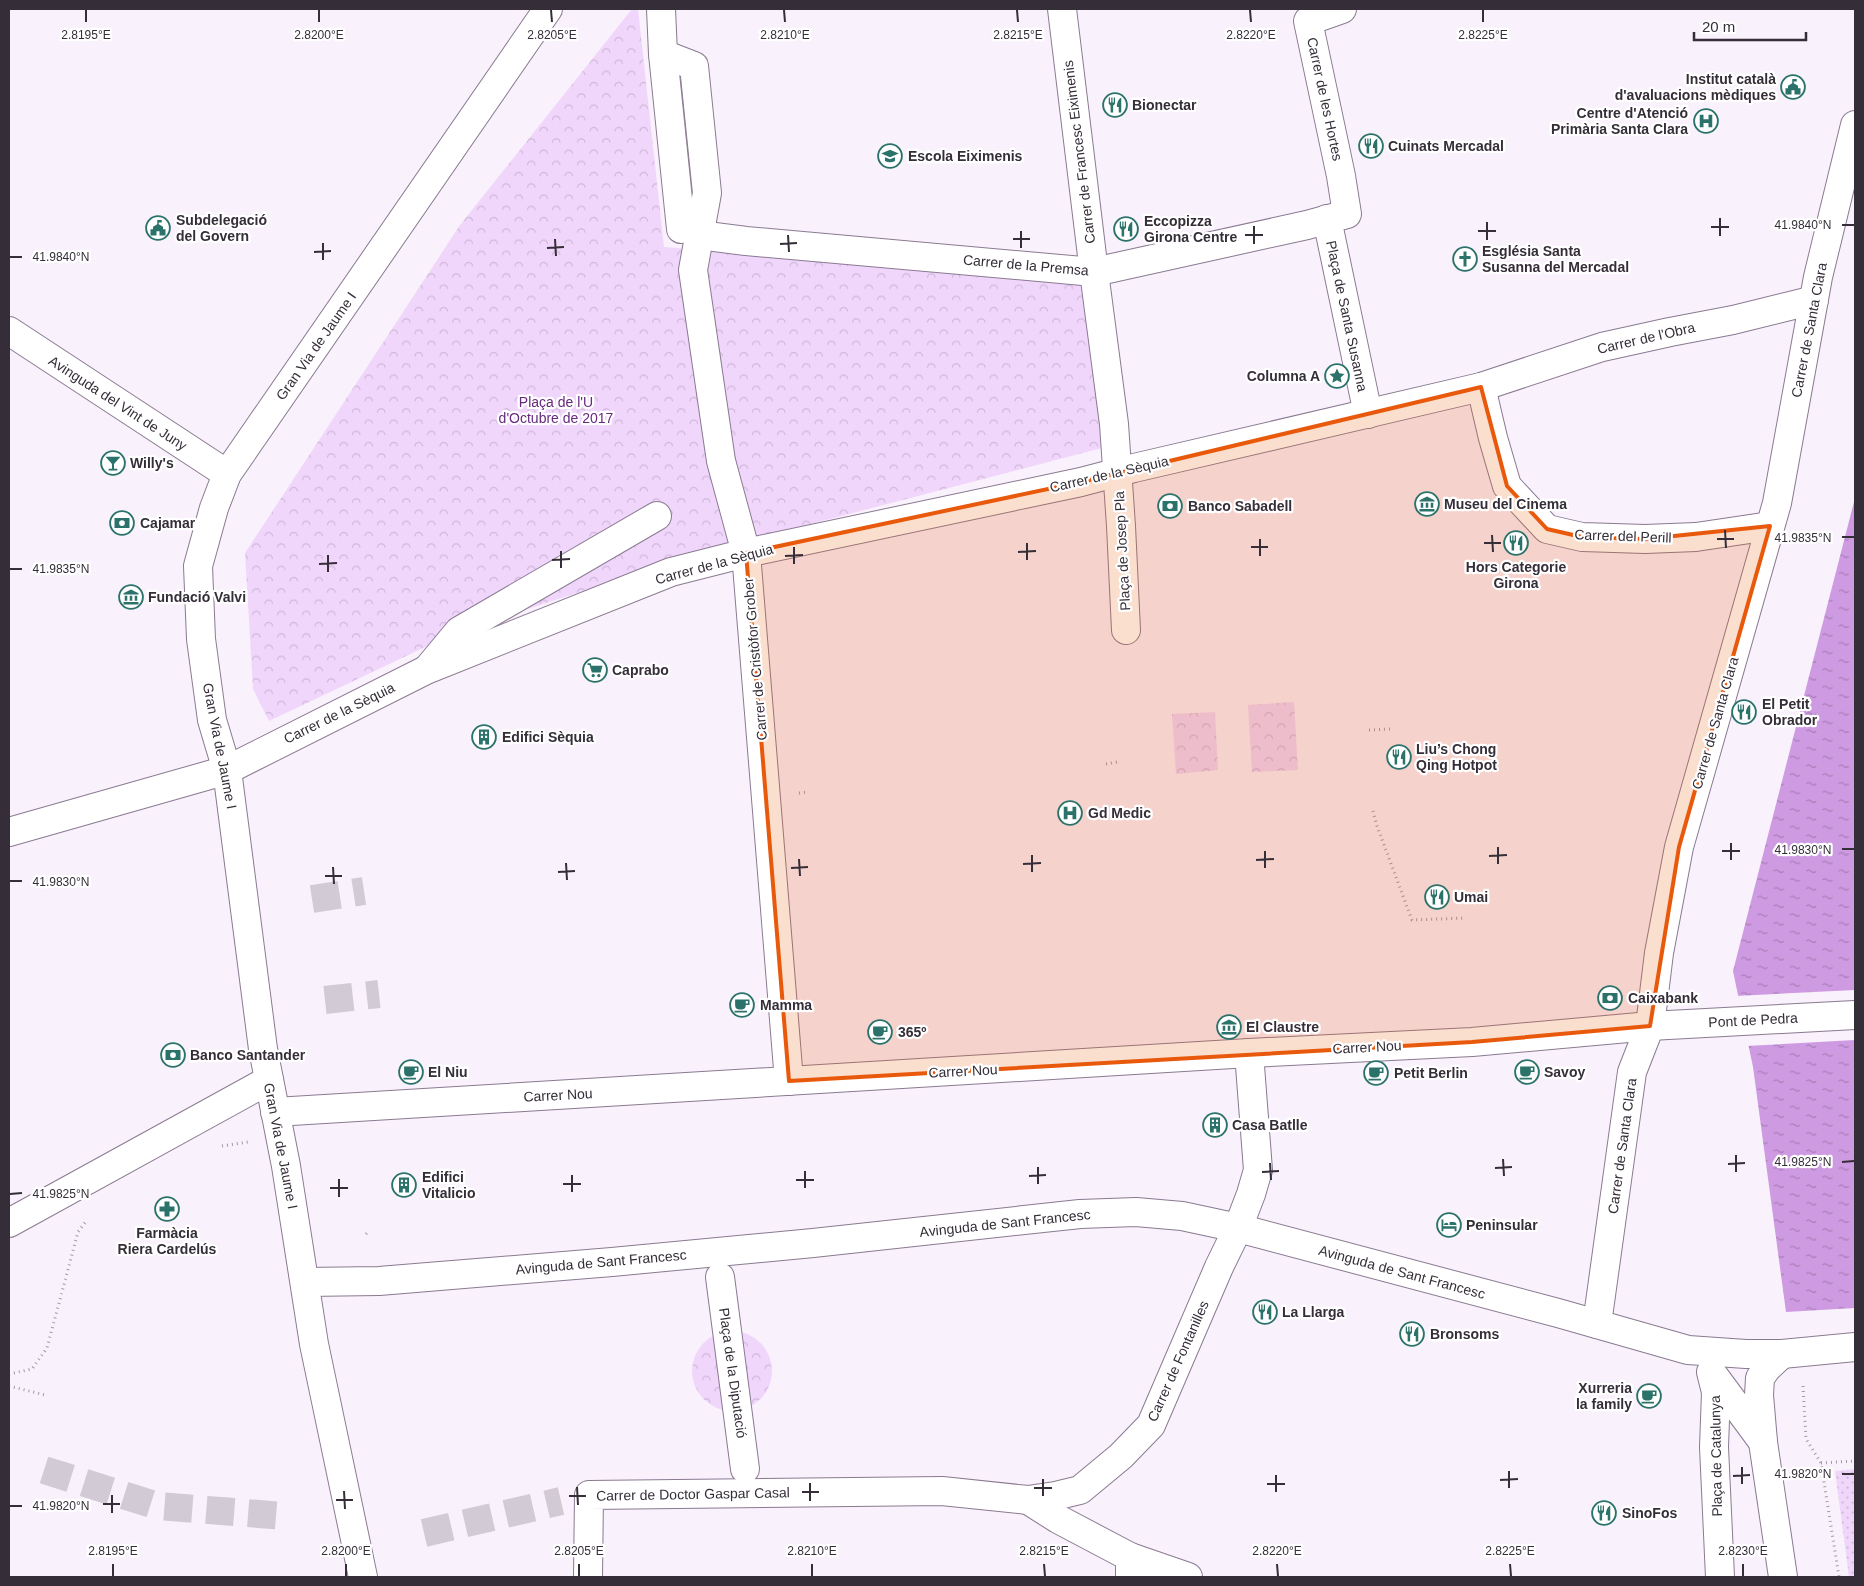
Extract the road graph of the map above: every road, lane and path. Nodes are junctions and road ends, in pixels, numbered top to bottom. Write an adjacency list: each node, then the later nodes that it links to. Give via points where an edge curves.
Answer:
1 (548, 9): 14 (street, Gran Via de Jaume I)
2 (660, 9): 7 (street, Carrer de Cristòfor Grober, via 663,54 694,66 707,193)
3 (1062, 9): 8 (street, Carrer de Francesc Eiximenis)
4 (1341, 9): 6 (street, Carrer de les Hortes, via 1308,21 1341,176)
5 (1855, 126): 9 (street, Carrer de Santa Clara)
6 (1337, 216): 8 (street, Carrer de la Premsa); 12 (street, Plaça de Santa Susanna)
7 (690, 232): 8 (street, Carrer de la Premsa, via 746,241); 17 (street, Carrer de Cristòfor Grober, via 721,461)
8 (1094, 272): 13 (street, Carrer de Francesc Eiximenis)
9 (1814, 300): 11 (street, Carrer de l'Obra, via 1602,347); 16 (street, Carrer de Santa Clara)
10 (9, 331): 14 (street, Avinguda del Vint de Juny)
11 (1481, 387): 12 (street, Carrer de la Sèquia); 16 (street, Carrer del Perill, via 1507,486 1547,529 1582,537 1645,539 1696,537)
12 (1368, 414): 13 (street, Carrer de la Sèquia)
13 (1118, 473): 17 (street, Carrer de la Sèquia); 18 (street, Plaça de Josep Pla)
14 (227, 474): 24 (street, Gran Via de Jaume I, via 198,566 201,639 212,720)
15 (657, 516): 19 (street, via 459,631)
16 (1770, 526): 29 (street, Carrer de Santa Clara, via 1679,847 1659,953)
17 (746, 552): 19 (street, Carrer de la Sèquia, via 671,572); 32 (street, Carrer de Cristòfor Grober)
18 (1126, 630)
19 (426, 670): 24 (street, Carrer de la Sèquia)
20 (1391, 729): 21 (path)
21 (1369, 730)
22 (1117, 762): 23 (path)
23 (1106, 764)
24 (227, 770): 26 (street, Carrer de la Sèquia); 31 (street, Gran Via de Jaume I)
25 (1373, 811): 27 (path, via 1412,920)
26 (9, 832)
27 (1466, 918)
28 (1855, 1015): 29 (street, Pont de Pedra)
29 (1650, 1026): 30 (street, Carrer Nou, via 1472,1042); 42 (street, Carrer de Santa Clara, via 1632,1072)
30 (1249, 1053): 32 (street, Carrer Nou); 37 (street, Carrer de Fontanilles, via 1258,1170)
31 (269, 1080): 33 (street, Gran Via de Jaume I); 36 (street)
32 (789, 1081): 33 (street, Carrer Nou)
33 (277, 1124): 34 (path); 41 (street, Gran Via de Jaume I)
34 (216, 1148)
35 (92, 1213): 47 (path, via 78,1232 48,1348 32,1369)
36 (9, 1223)
37 (1238, 1228): 41 (street, Avinguda de Sant Francesc, via 1182,1216 1136,1212 1080,1214 612,1262 379,1281); 42 (street, Avinguda de Sant Francesc); 55 (street, Carrer de Fontanilles, via 1151,1425 1121,1456 1080,1490)
38 (369, 1230): 39 (path)
39 (366, 1234)
40 (720, 1277): 54 (street, Plaça de la Diputació)
41 (305, 1282): 57 (street, Gran Via de Jaume I, via 314,1344)
42 (1598, 1324): 44 (street, Avinguda de Sant Francesc)
43 (1855, 1347): 45 (street)
44 (1688, 1350): 45 (street); 46 (street)
45 (1782, 1354): 51 (street, via 1760,1378 1758,1395)
46 (1711, 1372): 51 (street); 60 (street, Plaça de Catalunya, via 1716,1392 1714,1447)
47 (9, 1374)
48 (1803, 1382): 53 (path, via 1806,1439)
49 (9, 1386): 50 (path)
50 (46, 1395)
51 (1763, 1442): 61 (street)
52 (1855, 1461): 53 (path)
53 (1821, 1463): 62 (path)
54 (745, 1469)
55 (1028, 1500): 56 (street); 58 (street, Carrer de Doctor Gaspar Casal, via 942,1491 589,1495)
56 (1130, 1567): 59 (street)
57 (363, 1577)
58 (588, 1577)
59 (1188, 1577)
60 (1720, 1577)
61 (1783, 1577)
62 (1839, 1577)

